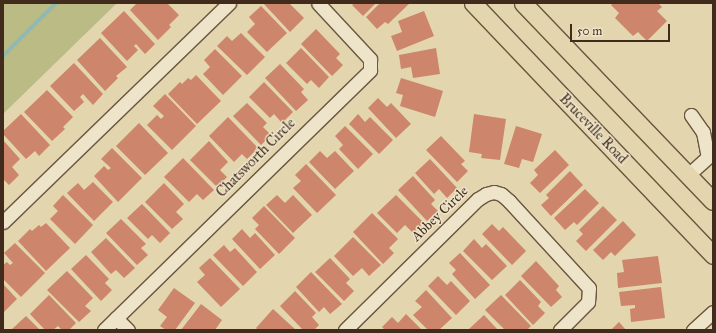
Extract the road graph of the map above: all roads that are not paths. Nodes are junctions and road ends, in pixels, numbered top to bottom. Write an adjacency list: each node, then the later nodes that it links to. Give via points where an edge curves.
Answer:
1 (229, 3): 9 (street)
2 (318, 3): 12 (street, Chatsworth Circle, via 370,59 370,70)
3 (473, 3): 10 (main road, Bruceville Road)
4 (523, 3): 7 (main road)
5 (691, 114): 6 (street, via 703,132)
6 (711, 157): 7 (street)
7 (688, 175): 8 (main road)
8 (713, 200)
9 (3, 222)
10 (713, 255)
11 (713, 312): 17 (street)
12 (116, 318): 13 (street, Chatsworth Circle); 14 (street)
13 (104, 330)
14 (128, 330)
15 (345, 330): 16 (street, Abbey Circle, via 473,203 494,192 502,194 509,201 589,288 588,302)
16 (560, 330)
17 (693, 330)

